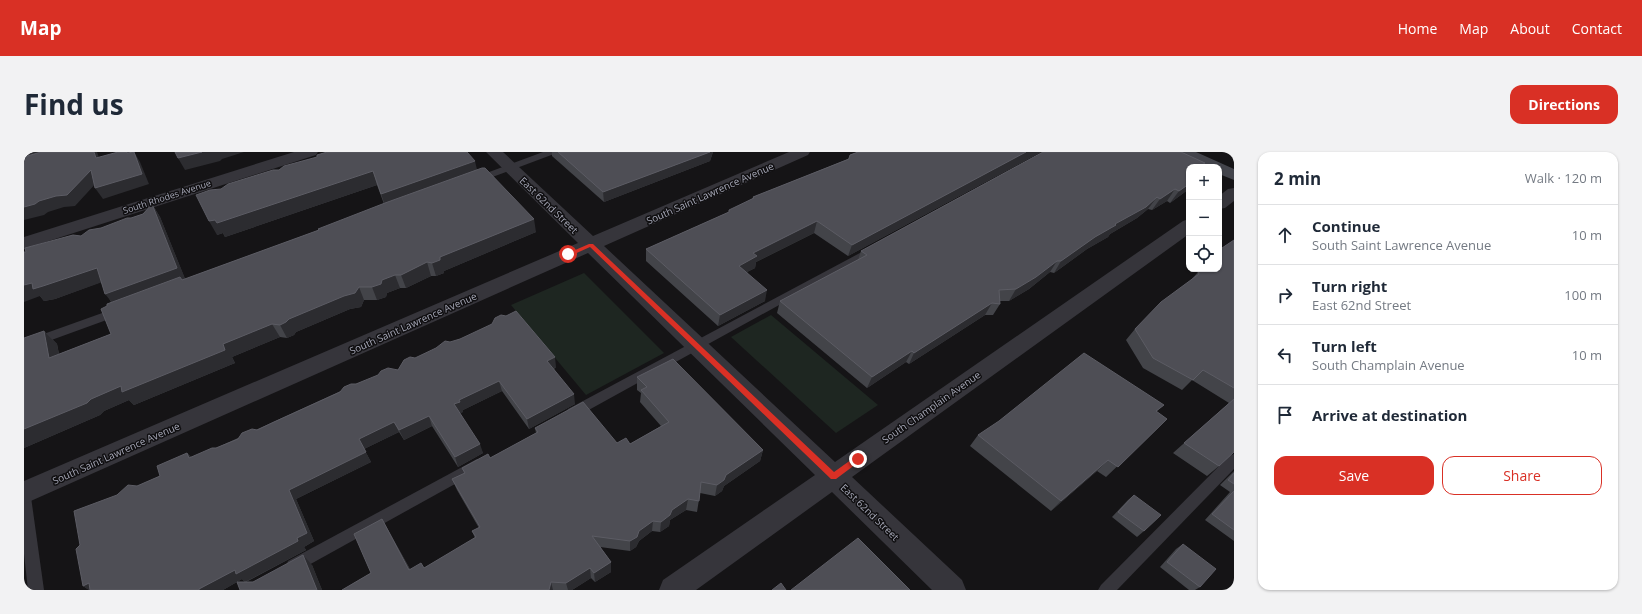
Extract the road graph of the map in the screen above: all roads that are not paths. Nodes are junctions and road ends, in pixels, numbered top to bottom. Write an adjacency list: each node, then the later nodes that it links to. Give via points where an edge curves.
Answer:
1 (310, 152): 15 (street, South Rhodes Avenue)
2 (494, 152): 7 (street, East 62nd Street)
3 (551, 152): 7 (lane)
4 (802, 152): 16 (street, South Saint Lawrence Avenue)
5 (1183, 152): 6 (street)
6 (1209, 164)
7 (510, 167): 10 (lane); 16 (street, East 62nd Street)
8 (1222, 170): 9 (street)
9 (1234, 175)
10 (467, 183)
11 (1234, 193): 12 (street)
12 (1222, 202)
13 (1186, 227): 23 (street, South Champlain Avenue)
14 (885, 242): 19 (lane)
15 (24, 243)
16 (591, 245): 19 (street, East 62nd Street); 24 (street, South Saint Lawrence Avenue)
17 (129, 307): 18 (lane)
18 (24, 346)
19 (696, 346): 20 (lane); 23 (street, East 62nd Street)
20 (561, 419)
21 (1234, 460): 30 (lane)
22 (485, 461): 26 (lane)
23 (833, 477): 28 (street, South Champlain Avenue); 29 (street, East 62nd Street)
24 (24, 493)
25 (24, 497): 27 (lane)
26 (283, 571)
27 (36, 590)
28 (673, 590)
29 (952, 590)
30 (1106, 590)

